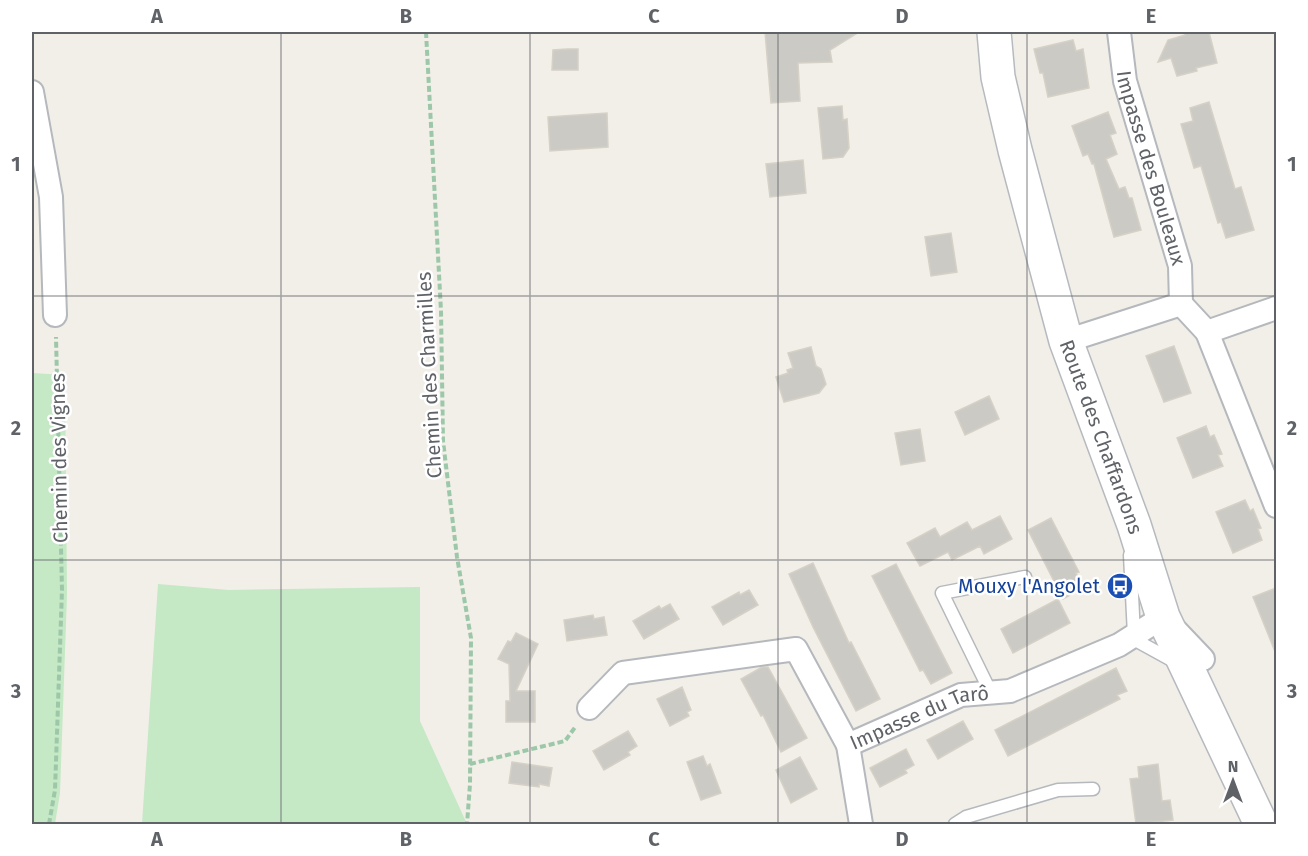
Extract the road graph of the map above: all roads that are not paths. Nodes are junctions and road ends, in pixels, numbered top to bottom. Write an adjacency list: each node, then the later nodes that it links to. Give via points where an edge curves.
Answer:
1 (994, 32): 8 (main road, via 998,77 1024,186)
2 (1119, 32): 4 (street, Impasse des Bouleaux, via 1125,81 1180,266)
3 (32, 92): 6 (street, via 51,197)
4 (1181, 304): 7 (street); 8 (street)
5 (1276, 308): 7 (street)
6 (55, 315)
7 (1207, 332): 10 (street)
8 (1075, 338): 9 (main road)
9 (1111, 460): 11 (main road, Route des Chaffardons); 15 (main road, via 1160,562)
10 (1276, 506)
11 (1128, 509): 13 (main road, Route des Chaffardons); 14 (lane)
12 (1025, 577): 16 (lane, via 942,592)
13 (1167, 625): 14 (street, Impasse du Tarô); 15 (main road, Route des Chaffardons)
14 (1130, 640): 15 (lane); 16 (street, Impasse du Tarô, via 1010,691)
15 (1196, 664): 22 (main road, Route des Chaffardons, via 1216,733); 22 (main road, via 1214,683)
16 (991, 693): 18 (street, Impasse du Tarô, via 960,695)
17 (589, 708): 18 (street, Impasse du Tarô, via 623,673 796,649)
18 (848, 746): 20 (street)
19 (1093, 789): 21 (lane, via 1058,790 966,817)
20 (861, 825)
21 (955, 825)
22 (1261, 825)

